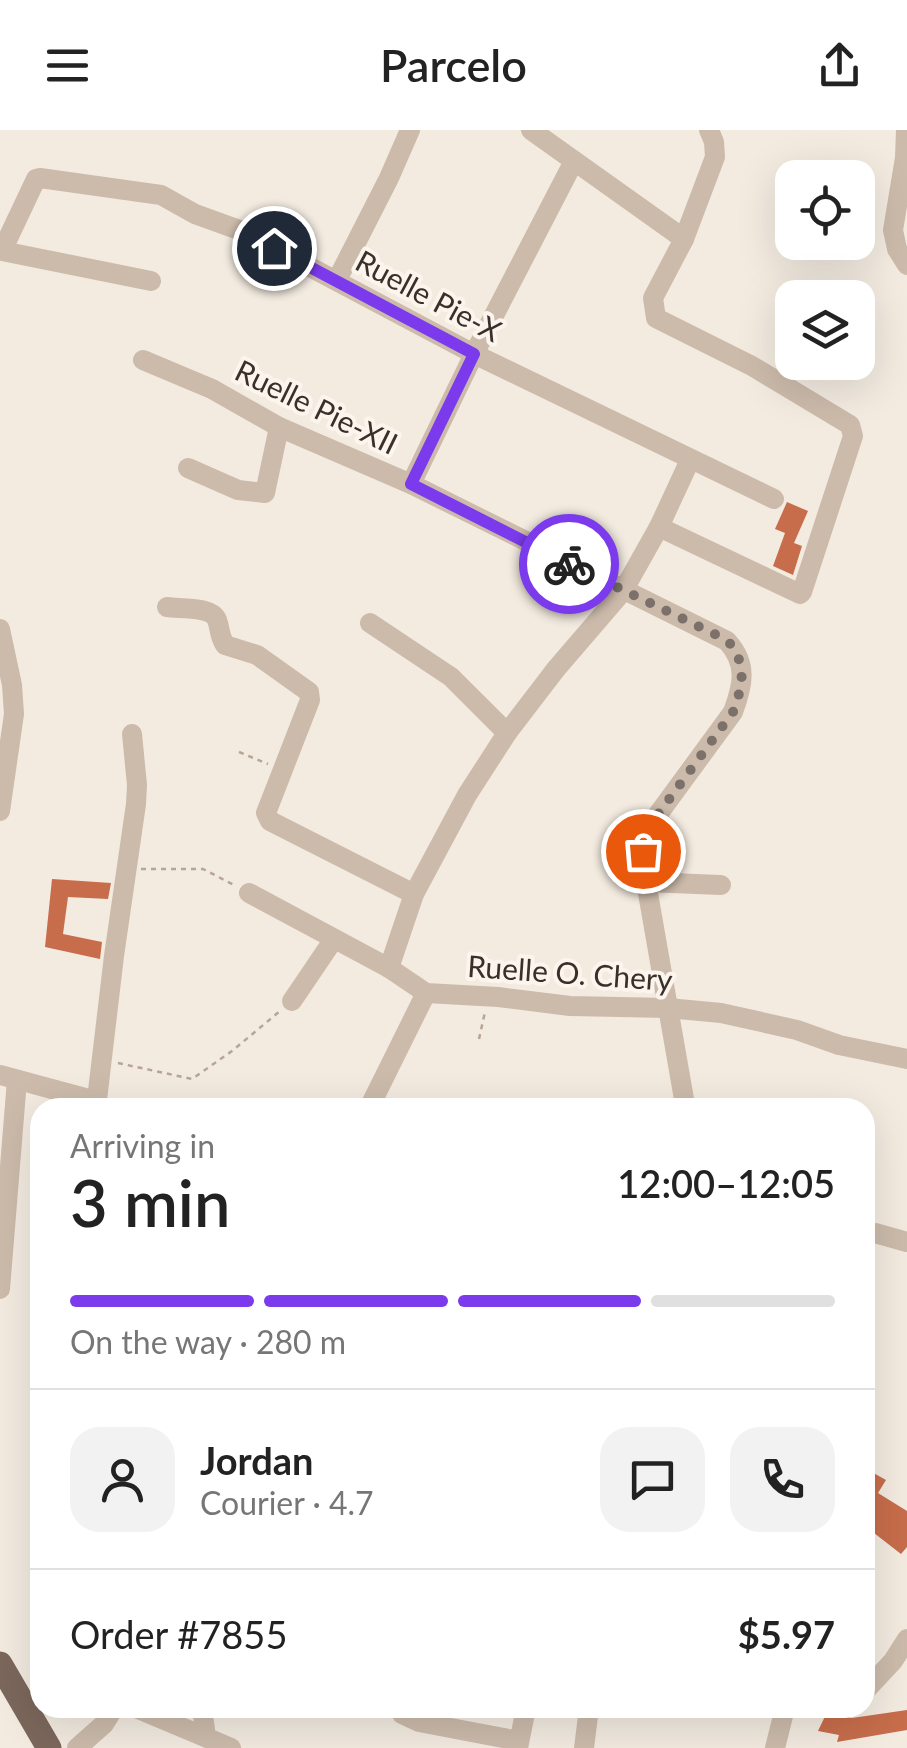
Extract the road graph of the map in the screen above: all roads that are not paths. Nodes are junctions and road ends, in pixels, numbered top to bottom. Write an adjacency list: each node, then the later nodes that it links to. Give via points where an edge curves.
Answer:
1 (410, 130): 9 (street)
2 (531, 130): 5 (street)
3 (709, 130): 6 (street, via 715,157)
4 (906, 130): 8 (street, via 893,230)
5 (574, 160): 6 (street); 11 (street)
6 (684, 238): 18 (street, via 653,298 656,318 752,366 850,425 853,436 802,592)
7 (1, 253): 9 (street, Ruelle Pie-X, via 40,178 161,195); 10 (street, Ruelle Pie-X)
8 (907, 265)
9 (338, 280): 11 (street, Ruelle Pie-X)
10 (151, 281)
11 (474, 354): 14 (street, Ruelle Pie-X); 16 (street)
12 (143, 360): 13 (street, Ruelle Pie-XII)
13 (280, 426): 15 (street, via 265,493 238,490); 16 (street, Ruelle Pie-XII)
14 (690, 460): 17 (street, Ruelle Pie-X); 18 (street)
15 (188, 468)
16 (411, 484): 19 (street, Ruelle Pie-XII)
17 (774, 499)
18 (659, 526): 19 (street)
19 (623, 591): 23 (street); 27 (street, Ruelle Pie-XII, via 727,640 741,665 733,712 648,828)
20 (168, 608): 30 (street, via 214,615 225,646 257,655 309,692 266,813 270,821)
21 (370, 623): 23 (street, via 451,678)
22 (0, 629): 25 (street, via 14,714)
23 (507, 733): 30 (street)
24 (132, 734): 39 (street, via 137,785)
25 (5, 742): 26 (street)
26 (0, 811)
27 (646, 882): 28 (street); 35 (street, Ruelle Pie-XII)
28 (721, 885)
29 (249, 893): 31 (street, Ruelle O. Chery)
30 (414, 894): 32 (street)
31 (334, 939): 32 (street, Ruelle O. Chery); 34 (street)
32 (389, 968): 33 (street, Ruelle O. Chery)
33 (426, 992): 35 (street, Ruelle O. Chery); 40 (street)
34 (292, 1001)
35 (668, 1008): 36 (street, Ruelle O. Chery, via 721,1013); 41 (street, Ruelle Pie-XII)
36 (907, 1059)
37 (9, 1077): 38 (street); 42 (street)
38 (77, 1098)
39 (97, 1098)
40 (374, 1098)
41 (684, 1098)
42 (5, 1168): 45 (street)
43 (875, 1234): 44 (street)
44 (907, 1242)
45 (0, 1289)
46 (907, 1639): 48 (street)
47 (0, 1664): 50 (main road)
48 (875, 1681)
49 (0, 1692): 61 (main road)
50 (30, 1715)
51 (32, 1718): 62 (main road)
52 (108, 1718): 63 (street)
53 (160, 1718): 59 (street)
54 (203, 1718): 59 (street)
55 (410, 1718): 60 (street)
56 (524, 1718): 60 (street)
57 (588, 1718): 65 (street)
58 (782, 1718): 66 (street)
59 (206, 1737): 64 (street)
60 (518, 1744)
61 (32, 1748)
62 (49, 1748)
63 (77, 1748)
64 (231, 1748)
65 (584, 1748)
66 (775, 1748)

